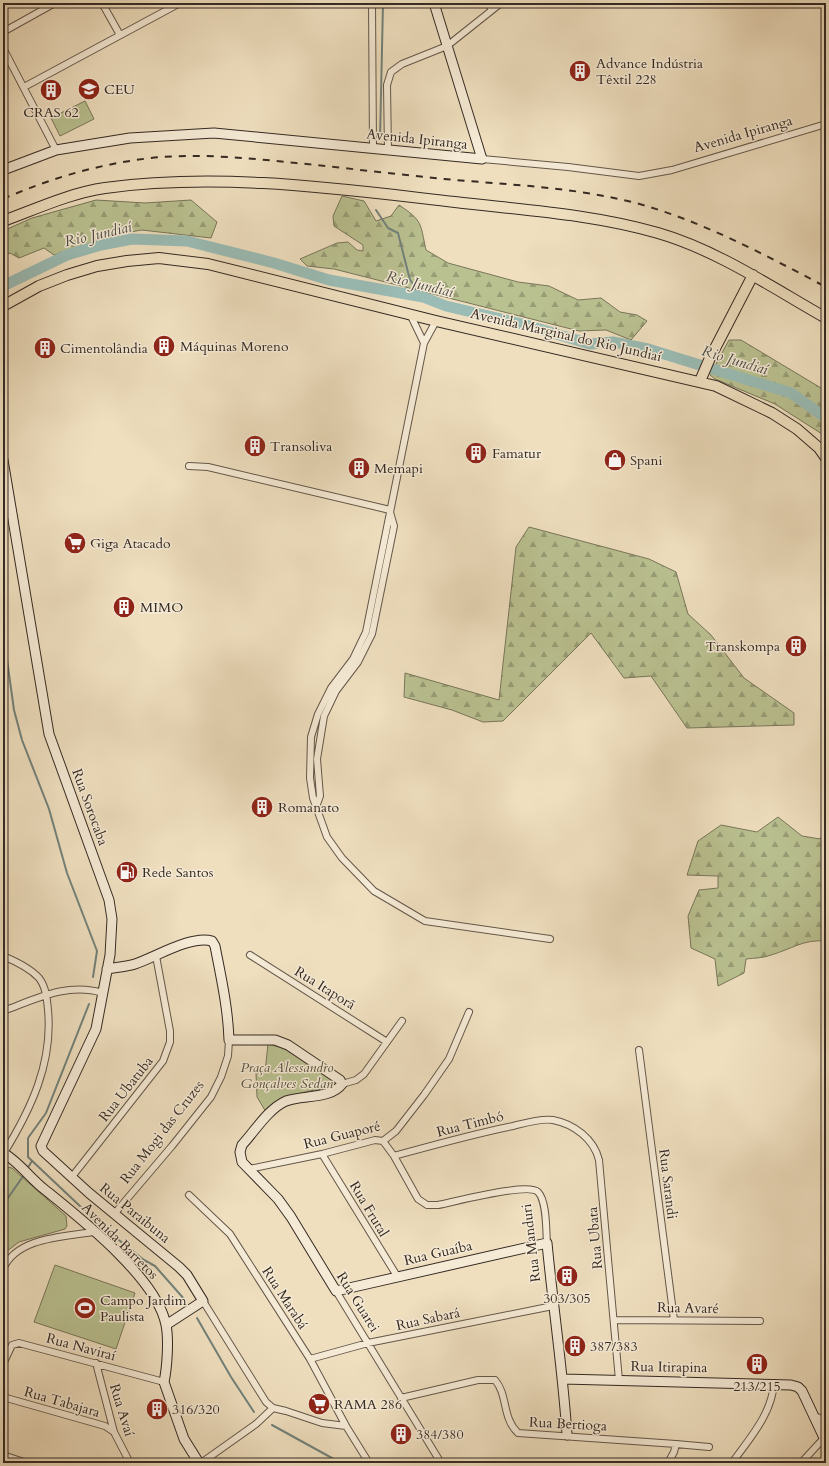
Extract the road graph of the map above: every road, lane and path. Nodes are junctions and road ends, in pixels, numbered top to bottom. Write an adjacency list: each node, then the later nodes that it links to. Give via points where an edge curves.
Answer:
1 (55, 3): 11 (street)
2 (102, 3): 12 (street)
3 (180, 3): 12 (street)
4 (372, 3): 17 (street)
5 (434, 3): 13 (street)
6 (488, 3): 10 (street)
7 (501, 3): 10 (street)
8 (824, 3): 9 (street)
9 (826, 9)
10 (492, 10): 13 (street)
11 (3, 32)
12 (120, 35): 15 (street)
13 (447, 46): 19 (street, via 402,64 391,72 388,85); 20 (street)
14 (3, 48): 15 (street)
15 (24, 87): 18 (street)
16 (826, 124): 20 (street, Avenida Ipiranga, via 672,170 638,176)
17 (374, 149): 18 (street, Avenida Ipiranga, via 214,133 137,137); 19 (street, Avenida Ipiranga)
18 (56, 150): 21 (street, Avenida Ipiranga)
19 (387, 151): 20 (street, Avenida Ipiranga)
20 (482, 159)
21 (3, 170)
22 (3, 221): 23 (main road, via 66,198 103,188 177,181 246,182 592,217 660,233 723,259)
23 (753, 276): 26 (main road); 29 (main road)
24 (3, 306): 25 (main road, Avenida Marginal do Rio Jundiaí, via 39,286 97,266 159,258 208,264)
25 (410, 314): 27 (main road, Avenida Marginal do Rio Jundiaí); 28 (street)
26 (826, 318)
27 (436, 321): 28 (street); 29 (main road, Avenida Marginal do Rio Jundiaí)
28 (424, 344): 33 (street)
29 (701, 378): 30 (main road, Avenida Marginal do Rio Jundiaí, via 772,413 801,433 819,448)
30 (826, 458)
31 (3, 460): 38 (street, Rua Sorocaba, via 49,734 111,909 112,936)
32 (189, 466): 33 (street, via 208,467)
33 (390, 510): 34 (street, via 366,632 353,659 331,688 318,714 311,737 310,778 316,807 327,838 342,858 374,891 425,921)
34 (550, 939)
35 (250, 955): 45 (street, Rua Itaporã)
36 (3, 956): 40 (street, via 16,961 38,978)
37 (156, 956): 38 (street, via 134,964); 44 (street, Rua Mogi das Cruzes, via 192,941 212,941 215,946); 55 (street, Rua Ubatuba, via 170,1031 170,1042 163,1061)
38 (107, 969): 39 (street, Rua Sorocaba)
39 (103, 993): 40 (street, via 76,989); 50 (street, Rua Sorocaba, via 96,1029 42,1142)
40 (46, 994): 41 (street); 51 (street, via 49,1037 42,1072 36,1094 23,1122)
41 (3, 1011)
42 (469, 1012): 49 (street, Rua Guaporé, via 449,1059 410,1115)
43 (402, 1021): 45 (street)
44 (229, 1040): 47 (street, via 275,1040 332,1073); 57 (street, Rua Mogi das Cruzes, via 226,1063 211,1096)
45 (387, 1042): 47 (street, via 364,1074 356,1080)
46 (638, 1050): 66 (street, Rua Sarandi)
47 (342, 1084): 54 (street, Rua Guarei, via 334,1091 286,1102 275,1109 242,1145 242,1162)
48 (552, 1120): 53 (street, Rua Timbó, via 493,1130); 65 (street, Rua Ubata, via 578,1130 588,1138 598,1153)
49 (383, 1141): 52 (street, Rua Guaporé, via 375,1140); 53 (street, Rua Manduri)
50 (42, 1151): 55 (street, Rua Paraibuna)
51 (3, 1153): 58 (street, Avenida Barretos)
52 (322, 1154): 54 (street, Rua Guaporé); 61 (street, Rua Frutal)
53 (394, 1156): 59 (street, Rua Manduri, via 418,1199 427,1205 512,1190 530,1188 537,1191 544,1208)
54 (249, 1169): 62 (street, Rua Guarei, via 278,1199)
55 (72, 1178): 57 (street, Rua Paraibuna)
56 (189, 1195): 70 (street, Rua Marabá, via 230,1234)
57 (115, 1213): 63 (street, Rua Paraibuna, via 179,1267)
58 (93, 1232): 60 (street, via 48,1239 22,1248 7,1260); 68 (street, Avenida Barretos, via 146,1285)
59 (547, 1243): 61 (street, Rua Guaíba); 64 (street, Rua Manduri)
60 (3, 1269)
61 (396, 1276): 62 (street, Rua Guaíba)
62 (336, 1292): 69 (street, Rua Guarei)
63 (203, 1301): 68 (street); 79 (street, via 266,1402)
64 (552, 1306): 69 (street, Rua Sabará); 73 (street, Rua Manduri)
65 (615, 1320): 66 (street, Rua Avaré); 74 (street, Rua Ubata)
66 (674, 1320): 67 (street, Rua Avaré)
67 (760, 1321)
68 (166, 1325): 75 (street, Avenida Barretos)
69 (368, 1344): 70 (street, Rua Sabará); 78 (street, Rua Guarei)
70 (310, 1359): 82 (street, Rua Marabá)
71 (96, 1363): 72 (street, Rua Naviraí, via 19,1343 12,1345); 75 (street, Rua Naviraí); 83 (street, Rua Avaí)
72 (3, 1364)
73 (563, 1379): 74 (street, Rua Itirapina); 84 (street, Rua Manduri)
74 (620, 1380): 76 (street, Rua Itirapina)
75 (164, 1382): 92 (street, Avenida Barretos, via 184,1439)
76 (774, 1383): 80 (street, Rua Itirapina, via 798,1387); 95 (street, via 770,1406)
77 (3, 1397): 83 (street, Rua Tabajara, via 104,1426)
78 (401, 1398): 84 (street, Rua Bertioga, via 478,1380 495,1380 499,1385 508,1419 518,1433); 94 (street, Rua Guarei)
79 (273, 1408): 82 (street, via 322,1423); 92 (street, via 256,1424)
80 (814, 1416): 81 (street); 85 (street)
81 (826, 1420)
82 (346, 1426): 93 (street, Rua Marabá)
83 (114, 1432): 91 (street, Rua Avaí)
84 (567, 1435): 86 (street, Rua Bertioga)
85 (825, 1440): 96 (street)
86 (676, 1444): 87 (street, Rua Bertioga); 89 (street)
87 (709, 1447)
88 (3, 1455): 90 (street)
89 (669, 1462)
90 (27, 1463)
91 (130, 1463)
92 (200, 1463)
93 (369, 1463)
94 (441, 1463)
95 (732, 1463)
96 (801, 1463)

